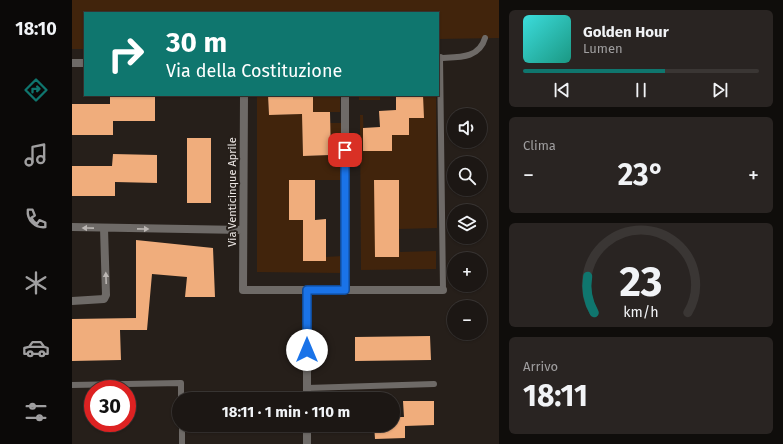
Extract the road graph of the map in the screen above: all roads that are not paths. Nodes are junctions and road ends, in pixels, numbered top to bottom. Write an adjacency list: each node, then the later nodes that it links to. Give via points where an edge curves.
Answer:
1 (485, 38): 2 (lane, via 478,51 468,56)
2 (439, 58): 12 (lane)
3 (72, 63): 4 (street)
4 (84, 63)
5 (244, 96): 9 (street, Via Venticinque Aprile)
6 (345, 96): 11 (street)
7 (72, 227): 8 (street, one-way to 7)
8 (104, 228): 9 (street, one-way to 9); 13 (street, one-way to 8, via 104,299)
9 (243, 230): 10 (street, Via Venticinque Aprile, via 243,290)
10 (307, 290): 11 (street); 16 (street)
11 (345, 290): 12 (street)
12 (443, 290)
13 (72, 301)
14 (434, 384): 16 (lane)
15 (72, 385): 17 (lane, via 181,384)
16 (307, 388): 18 (street)
17 (182, 392)
18 (307, 392)
19 (182, 432): 21 (lane)
20 (307, 432): 22 (street)
21 (182, 444)
22 (308, 444)

